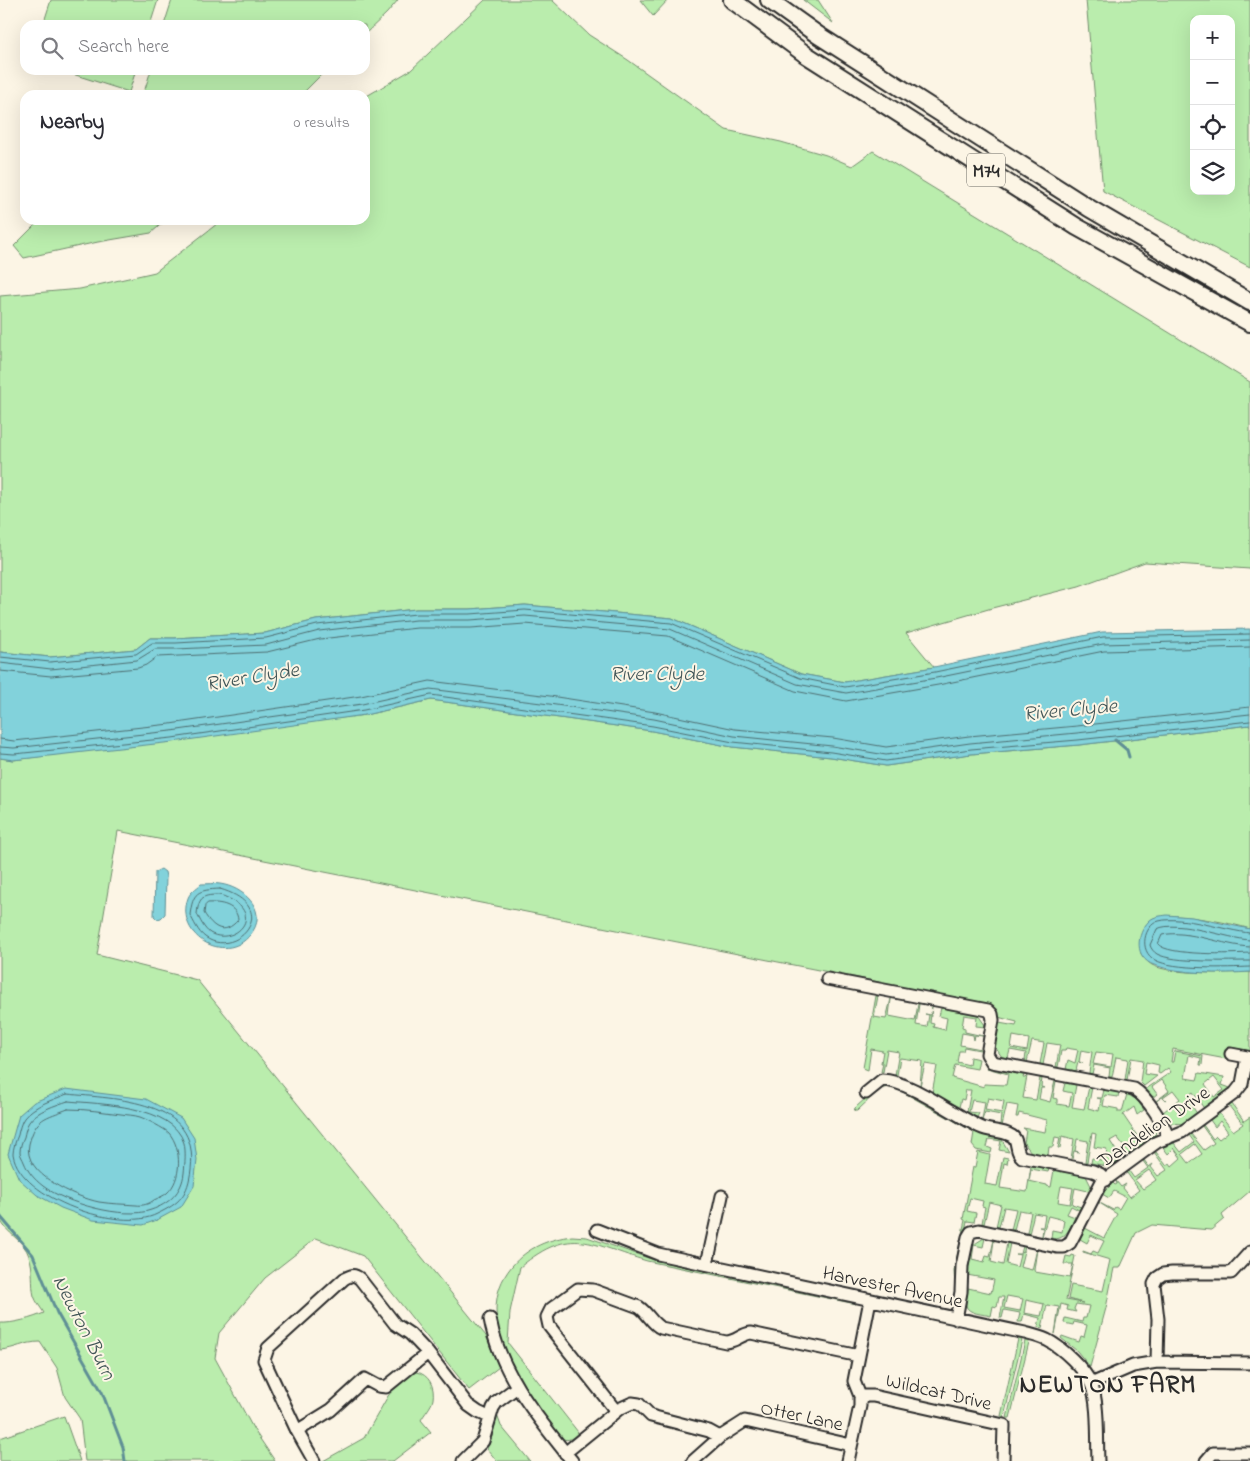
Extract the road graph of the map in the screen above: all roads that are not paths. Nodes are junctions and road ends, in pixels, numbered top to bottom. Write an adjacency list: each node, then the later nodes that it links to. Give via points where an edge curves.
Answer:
1 (732, 0): 4 (highway, M74, via 806,54 1076,227)
2 (769, 0): 3 (highway, M74, via 818,35 1089,208)
3 (1250, 302)
4 (1250, 323)
5 (827, 979): 9 (street, via 988,1010 993,1020 987,1054 992,1062 1134,1089 1162,1122)
6 (1231, 1054): 7 (street, Dandelion Drive)
7 (1249, 1057): 9 (street, Dandelion Drive, via 1238,1090 1182,1132)
8 (866, 1093): 10 (street, via 882,1080 898,1082 980,1127 1012,1135 1022,1157 1093,1170)
9 (1168, 1138): 10 (street, Dandelion Drive, via 1157,1142)
10 (1106, 1180): 17 (street, Dandelion Drive, via 1097,1188 1066,1246 979,1230 971,1232 960,1272 962,1292)
11 (722, 1196): 14 (street)
12 (597, 1230): 14 (street, Harvester Avenue, via 658,1254)
13 (1250, 1252): 20 (street, via 1231,1273 1172,1273 1157,1278 1154,1284)
14 (707, 1264): 15 (street, Harvester Avenue)
15 (870, 1300): 17 (street, Harvester Avenue); 19 (street)
16 (490, 1319): 23 (street, via 498,1352)
17 (956, 1319): 22 (street, Harvester Avenue, via 1047,1340 1078,1366)
18 (428, 1353): 26 (street, via 468,1405); 27 (street, via 386,1387 365,1378 331,1410); 27 (street, via 395,1324 360,1279 350,1276 344,1279 268,1348 264,1360)
19 (859, 1356): 24 (street, via 854,1382); 25 (street, via 751,1333 726,1342 661,1328 639,1308 593,1290 578,1289 551,1309 547,1316 549,1326)
20 (1158, 1362): 21 (street); 22 (street, via 1133,1366)
21 (1250, 1363)
22 (1091, 1384): 37 (street, Harvester Avenue)
23 (517, 1387): 26 (street, via 497,1402); 31 (street)
24 (860, 1396): 29 (street); 36 (street, Wildcat Drive, via 873,1396 1004,1425)
25 (616, 1411): 28 (street, via 636,1403 653,1417 709,1430); 31 (street)
26 (489, 1417): 33 (street, via 483,1441)
27 (297, 1431): 32 (street)
28 (720, 1437): 29 (street, Otter Lane, via 745,1421); 34 (street, Otter Lane)
29 (851, 1445): 35 (street)
30 (1250, 1453): 38 (street, via 1213,1453)
31 (569, 1457)
32 (314, 1461)
33 (463, 1461)
34 (693, 1461)
35 (848, 1461)
36 (1003, 1461)
37 (1098, 1461)
38 (1206, 1461)

